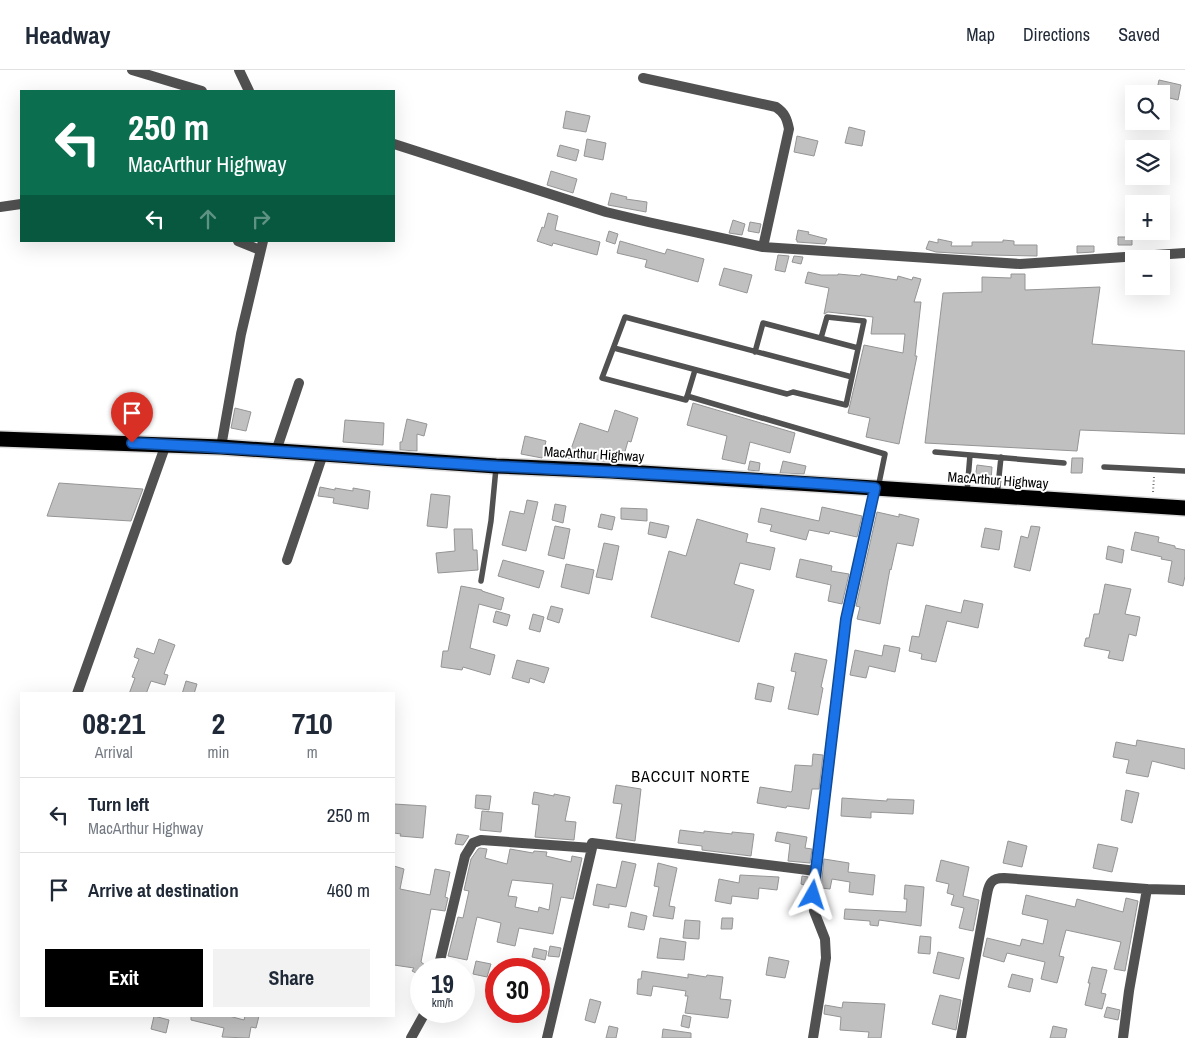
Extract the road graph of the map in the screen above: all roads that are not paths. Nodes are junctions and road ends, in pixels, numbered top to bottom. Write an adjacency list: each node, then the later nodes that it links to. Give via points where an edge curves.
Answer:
1 (132, 70): 4 (street)
2 (239, 70): 5 (street)
3 (643, 78): 11 (street, via 776,107 783,112 789,129)
4 (199, 90)
5 (249, 90)
6 (395, 144): 11 (street, via 606,212)
7 (20, 204): 8 (street)
8 (0, 207)
9 (243, 242): 10 (street)
10 (261, 246): 23 (street)
11 (763, 247): 12 (street, via 1020,264)
12 (1185, 253)
13 (821, 338): 15 (lane); 15 (lane, via 827,318 864,321); 16 (lane, via 763,323)
14 (614, 348): 16 (lane, via 625,317); 17 (lane); 20 (lane, via 602,378 686,400)
15 (858, 348): 18 (lane)
16 (755, 352): 18 (lane)
17 (694, 370): 18 (lane, via 787,394 793,392 846,405); 20 (lane)
18 (852, 378)
19 (299, 383): 24 (street)
20 (687, 396): 33 (lane, via 885,454)
21 (0, 439): 22 (highway, MacArthur Highway)
22 (166, 444): 23 (highway, MacArthur Highway); 39 (street)
23 (221, 447): 24 (highway, MacArthur Highway)
24 (276, 451): 26 (highway, MacArthur Highway)
25 (935, 452): 27 (lane)
26 (322, 454): 30 (highway, MacArthur Highway); 37 (street)
27 (970, 454): 28 (lane); 34 (lane)
28 (1001, 457): 29 (lane); 35 (lane)
29 (1064, 463)
30 (496, 466): 33 (highway, MacArthur Highway); 38 (lane)
31 (1104, 467): 32 (lane)
32 (1185, 471)
33 (877, 488): 34 (highway, MacArthur Highway); 41 (street, via 846,619)
34 (966, 494): 35 (highway, MacArthur Highway)
35 (997, 496): 36 (highway, MacArthur Highway)
36 (1185, 508)
37 (287, 560)
38 (481, 581)
39 (78, 692)
40 (592, 848): 41 (street, via 592,843); 44 (street, via 481,840 473,843 463,863); 47 (street)
41 (816, 870): 48 (street, via 814,911 825,939 826,958)
42 (1148, 889): 43 (street); 49 (street, via 1004,878 993,880 987,894); 50 (street)
43 (1185, 890)
44 (441, 958)
45 (419, 1023): 46 (street)
46 (411, 1038)
47 (547, 1038)
48 (813, 1038)
49 (961, 1038)
50 (1123, 1038)

